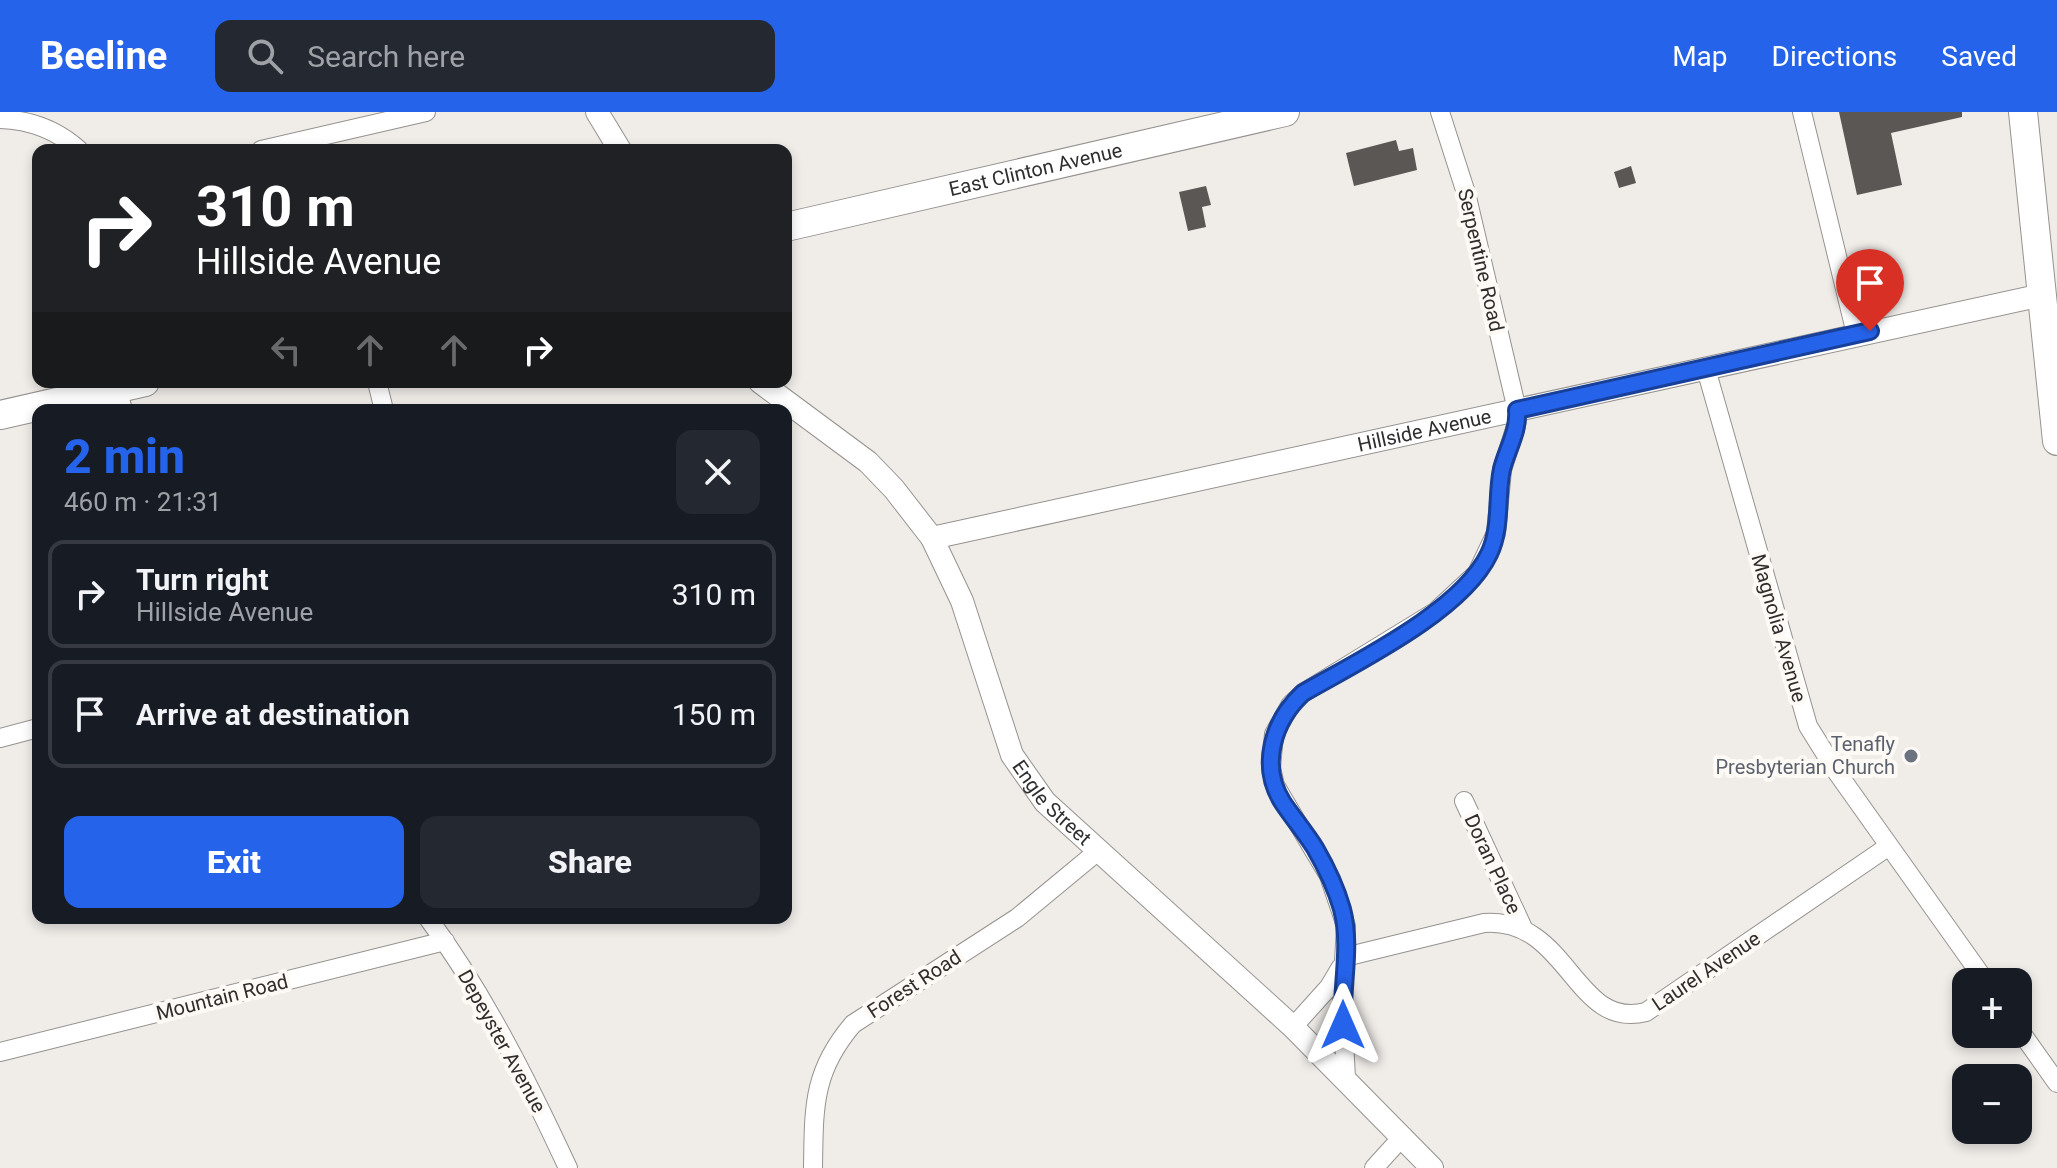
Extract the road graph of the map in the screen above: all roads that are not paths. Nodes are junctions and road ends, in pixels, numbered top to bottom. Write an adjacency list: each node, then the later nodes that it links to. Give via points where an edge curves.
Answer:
1 (426, 112): 9 (street)
2 (597, 112): 10 (street)
3 (1285, 112): 11 (main road, East Clinton Avenue)
4 (1440, 112): 20 (street, Serpentine Road, via 1466,193)
5 (1802, 112): 13 (street)
6 (2023, 112): 12 (main road)
7 (0, 119): 8 (street, via 50,129)
8 (71, 144)
9 (287, 144)
10 (616, 144)
11 (792, 226)
12 (2050, 293): 13 (street, Hillside Avenue); 23 (main road)
13 (1856, 334): 14 (street, Hillside Avenue)
14 (1706, 369): 20 (street, Hillside Avenue); 28 (street, Magnolia Avenue, via 1808,726)
15 (768, 388): 18 (street, Engle Street)
16 (120, 399): 17 (main road)
17 (82, 404)
18 (790, 404)
19 (792, 406): 24 (street, Engle Street, via 868,462)
20 (1517, 410): 24 (street, Hillside Avenue); 33 (street, via 1502,470 1496,533 1477,573 1406,633 1303,693 1274,734 1275,785 1329,876 1346,926)
21 (32, 411): 22 (main road)
22 (0, 415)
23 (2057, 441)
24 (932, 538): 29 (street, Engle Street, via 962,601 1012,755 1045,802)
25 (32, 730): 26 (street)
26 (0, 738)
27 (1464, 801): 31 (street, Doran Place)
28 (1889, 846): 31 (street, Laurel Avenue, via 1646,1012 1633,1015 1606,1009 1545,943); 34 (street, Magnolia Avenue)
29 (1098, 851): 35 (street, Engle Street); 42 (street, Forest Road, via 1017,918 853,1024 820,1077 814,1100)
30 (432, 924): 32 (street, Depeyster Avenue)
31 (1523, 928): 33 (street, via 1484,923)
32 (445, 941): 37 (street, Mountain Road); 41 (street, Depeyster Avenue)
33 (1345, 957): 35 (street, via 1329,987); 38 (street)
34 (1976, 968)
35 (1293, 1027): 38 (street, Engle Street)
36 (2032, 1048): 39 (street)
37 (0, 1052)
38 (1346, 1079): 40 (street, Engle Street)
39 (2057, 1083)
40 (1403, 1136): 43 (street); 44 (street, Engle Street)
41 (568, 1168)
42 (813, 1168)
43 (1374, 1168)
44 (1432, 1168)

